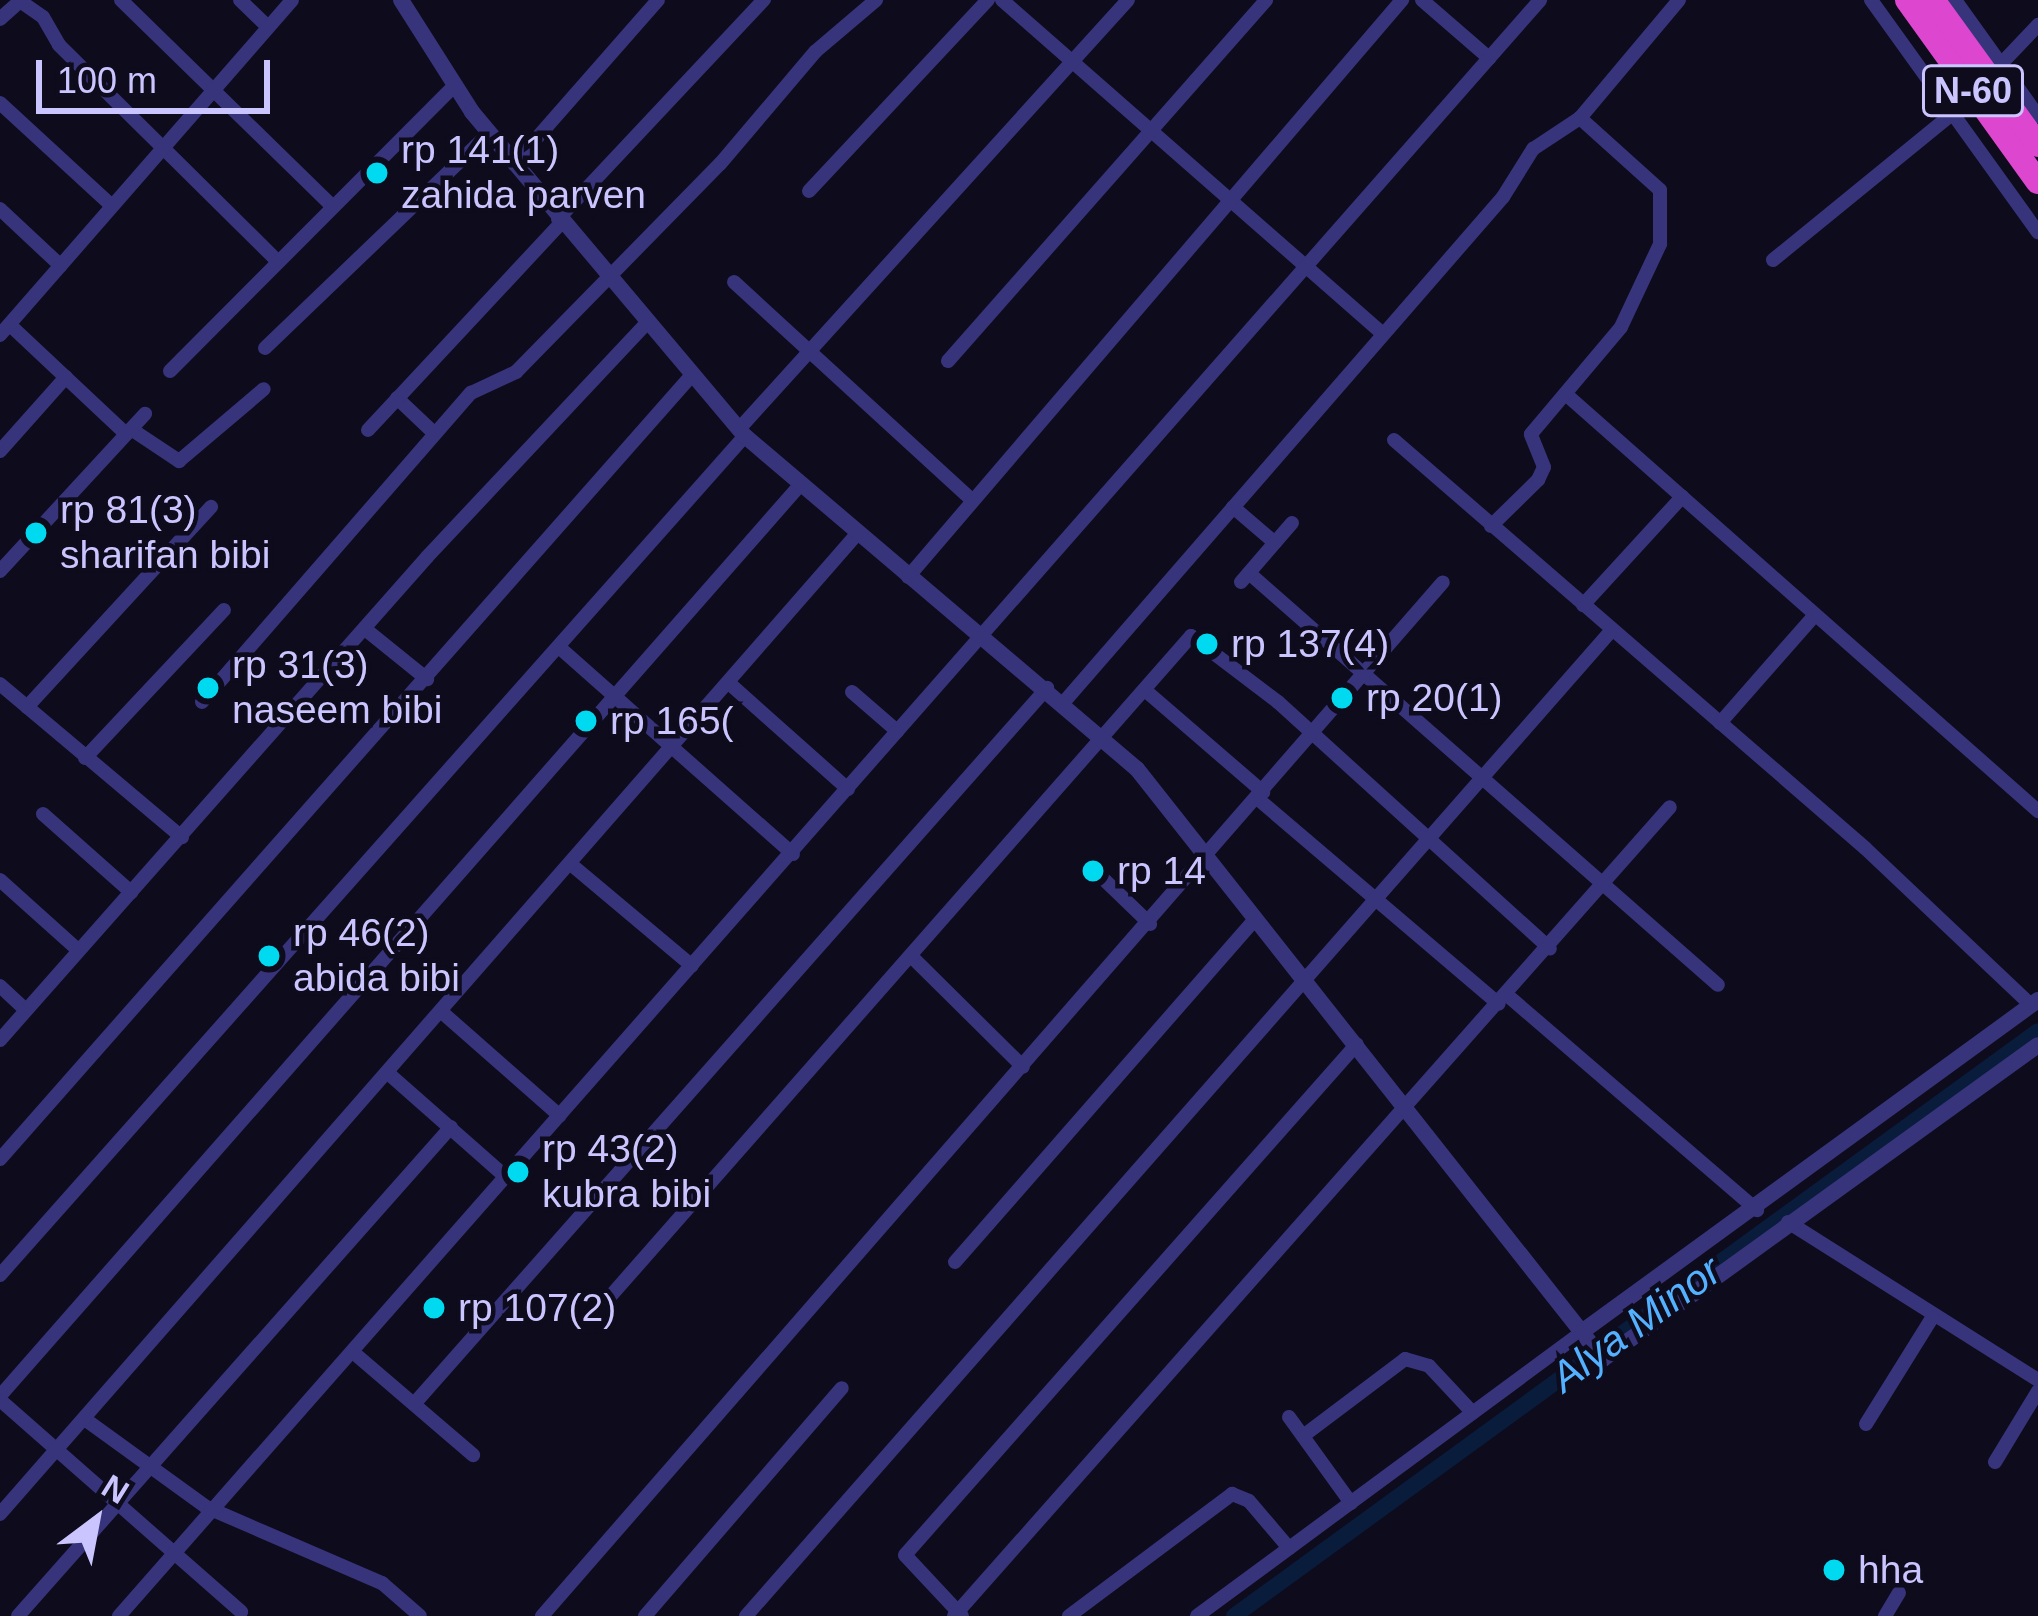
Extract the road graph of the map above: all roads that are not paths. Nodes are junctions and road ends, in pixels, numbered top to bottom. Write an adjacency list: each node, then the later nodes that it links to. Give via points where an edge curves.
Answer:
1 (121, 0): 27 (street)
2 (240, 0): 22 (street)
3 (292, 0): 22 (street)
4 (401, 0): 26 (street)
5 (658, 0): 36 (street)
6 (764, 0): 43 (street)
7 (876, 0): 49 (street, via 816,51)
8 (988, 0): 38 (street)
9 (1002, 0): 24 (street)
10 (1128, 0): 24 (street)
11 (1266, 0): 32 (street)
12 (1402, 0): 39 (street)
13 (1422, 0): 23 (street)
14 (1540, 0): 23 (street)
15 (1679, 0): 31 (street)
16 (1871, 0): 29 (street)
17 (1907, 0): 37 (highway, N-60)
18 (1933, 0): 35 (highway, N-60)
19 (1955, 0): 25 (street)
20 (3, 10): 34 (street, via 24,2 43,17 58,45)
21 (2038, 25): 25 (street)
22 (268, 27): 27 (street)
23 (1489, 58): 48 (street)
24 (1072, 63): 32 (street); 55 (street)
25 (2001, 64): 30 (street)
26 (455, 85): 33 (street); 41 (street)
27 (212, 86): 34 (street); 41 (street)
28 (0, 103): 40 (street)
29 (1953, 113): 44 (street); 45 (street)
30 (2038, 116)
31 (1580, 118): 53 (street, via 1533,148 1502,197); 61 (street, via 1660,190 1666,216 1637,302)
32 (1150, 131): 39 (street); 56 (street)
33 (489, 133): 36 (street); 54 (street)
34 (164, 142): 40 (street); 46 (street)
35 (2038, 145)
36 (514, 164): 43 (street)
37 (2038, 182)
38 (809, 191)
39 (1229, 199): 48 (street); 72 (street)
40 (112, 206): 47 (street)
41 (333, 207): 46 (street)
42 (1, 214): 47 (street)
43 (560, 221): 49 (street); 62 (street)
44 (2038, 232)
45 (1773, 260)
46 (278, 262): 57 (street)
47 (62, 266): 52 (street)
48 (1306, 266): 53 (street); 87 (street)
49 (610, 280): 51 (street); 67 (street, via 516,372 479,384)
50 (734, 282): 55 (street)
51 (647, 322): 58 (street); 85 (street)
52 (5, 330): 59 (street)
53 (1383, 334): 74 (street)
54 (266, 348)
55 (809, 352): 66 (street); 72 (street)
56 (948, 361)
57 (170, 371)
58 (692, 375): 66 (street); 90 (street)
59 (66, 377): 65 (street); 69 (street)
60 (264, 388): 65 (street, via 179,461)
61 (1569, 397): 71 (street); 76 (street, via 1531,434 1542,473)
62 (398, 398): 64 (street); 67 (street)
63 (145, 414): 65 (street)
64 (368, 430)
65 (129, 431): 79 (street)
66 (742, 432): 70 (street); 88 (street)
67 (434, 433): 97 (street)
68 (1394, 440): 76 (street)
69 (0, 451)
70 (801, 484): 77 (street); 96 (street)
71 (1682, 497): 82 (street); 84 (street)
72 (971, 499): 80 (street)
73 (211, 507): 99 (street)
74 (1233, 507): 78 (street); 98 (street)
75 (1292, 523): 78 (street)
76 (1492, 526): 82 (street)
77 (857, 534): 80 (street); 92 (street)
78 (1275, 543): 89 (street, via 1245,578)
79 (0, 571)
80 (908, 577): 87 (street)
81 (1443, 582): 89 (street)
82 (1583, 605): 86 (street)
83 (224, 610): 105 (street)
84 (1814, 615): 100 (street); 110 (street)
85 (365, 629): 90 (street); 112 (street)
86 (1612, 630): 100 (street); 106 (street)
87 (981, 633): 93 (street); 101 (street)
88 (560, 648): 96 (street); 148 (street)
89 (1366, 673): 103 (street); 106 (street)
90 (428, 679): 143 (street)
91 (0, 684): 99 (street)
92 (730, 684): 104 (street); 107 (street)
93 (1047, 688): 98 (street); 157 (street)
94 (1146, 691): 102 (street); 103 (street, via 1197,636); 108 (street)
95 (852, 692): 101 (street)
96 (618, 697): 104 (street); 156 (street)
97 (202, 702)
98 (1064, 702): 102 (street)
99 (27, 707): 105 (street)
100 (1720, 723): 132 (street)
101 (897, 731): 107 (street)
102 (1105, 738): 115 (street); 126 (street)
103 (1310, 738): 108 (street); 113 (street)
104 (674, 749): 114 (street); 117 (street)
105 (85, 758): 112 (street)
106 (1484, 777): 113 (street); 119 (street)
107 (848, 789): 114 (street)
108 (1260, 796): 115 (street); 121 (street)
109 (1670, 807): 119 (street)
110 (2038, 811)
111 (43, 814): 120 (street)
112 (182, 838): 120 (street)
113 (1427, 842): 121 (street); 124 (street)
114 (793, 854): 127 (street)
115 (1204, 861): 122 (street); 123 (street)
116 (1089, 865): 123 (street)
117 (573, 866): 127 (street); 134 (street)
118 (0, 880): 125 (street)
119 (1604, 884): 124 (street); 129 (street)
120 (131, 892): 125 (street)
121 (1375, 898): 128 (street); 131 (street)
122 (1254, 920): 128 (street); 147 (street)
123 (1150, 924): 138 (street)
124 (1550, 949): 131 (street)
125 (78, 950): 133 (street)
126 (912, 957): 138 (street); 149 (street)
127 (692, 966): 141 (street)
128 (1304, 980): 136 (street); 181 (street)
129 (1718, 985)
130 (0, 986): 133 (street)
131 (1503, 999): 140 (street); 145 (street)
132 (2034, 1002): 145 (street)
133 (26, 1010): 135 (street)
134 (444, 1014): 139 (street); 141 (street)
135 (0, 1040)
136 (1357, 1044): 140 (street); 175 (street, via 904,1555)
137 (2038, 1045): 146 (street)
138 (1023, 1067): 179 (street)
139 (389, 1074): 142 (street); 160 (street)
140 (1409, 1106): 151 (street); 175 (street)
141 (560, 1116): 144 (street)
142 (451, 1127): 144 (street); 166 (street)
143 (0, 1160)
144 (506, 1178): 152 (street)
145 (1756, 1210): 151 (street)
146 (1788, 1222): 150 (street); 151 (street, via 1603,1359)
147 (955, 1262)
148 (0, 1275)
149 (608, 1299)
150 (1932, 1318): 153 (street); 161 (street)
151 (1584, 1332): 158 (street)
152 (354, 1353): 157 (street); 169 (street)
153 (2038, 1380)
154 (842, 1388): 180 (street)
155 (2038, 1391): 165 (street)
156 (0, 1398): 163 (street)
157 (414, 1404): 164 (street)
158 (1473, 1413): 162 (street, via 1429,1366 1405,1359); 168 (street)
159 (1289, 1417): 162 (street)
160 (86, 1420): 163 (street); 166 (street)
161 (1865, 1424)
162 (1303, 1436): 168 (street)
163 (56, 1450): 167 (street); 170 (street)
164 (473, 1455)
165 (1995, 1462)
166 (147, 1467): 167 (street); 169 (street)
167 (115, 1501): 172 (street); 176 (street)
168 (1351, 1503): 171 (street)
169 (213, 1511): 172 (street); 178 (street, via 382,1583)
170 (0, 1514)
171 (1289, 1548): 182 (street, via 1249,1501 1232,1494); 183 (street)
172 (175, 1554): 174 (street); 177 (street)
173 (1899, 1593): 184 (street)
174 (241, 1612)
175 (958, 1615)
176 (19, 1616)
177 (118, 1616)
178 (420, 1616)
179 (542, 1616)
180 (645, 1616)
181 (746, 1616)
182 (1069, 1616)
183 (1198, 1616)
184 (1885, 1616)

